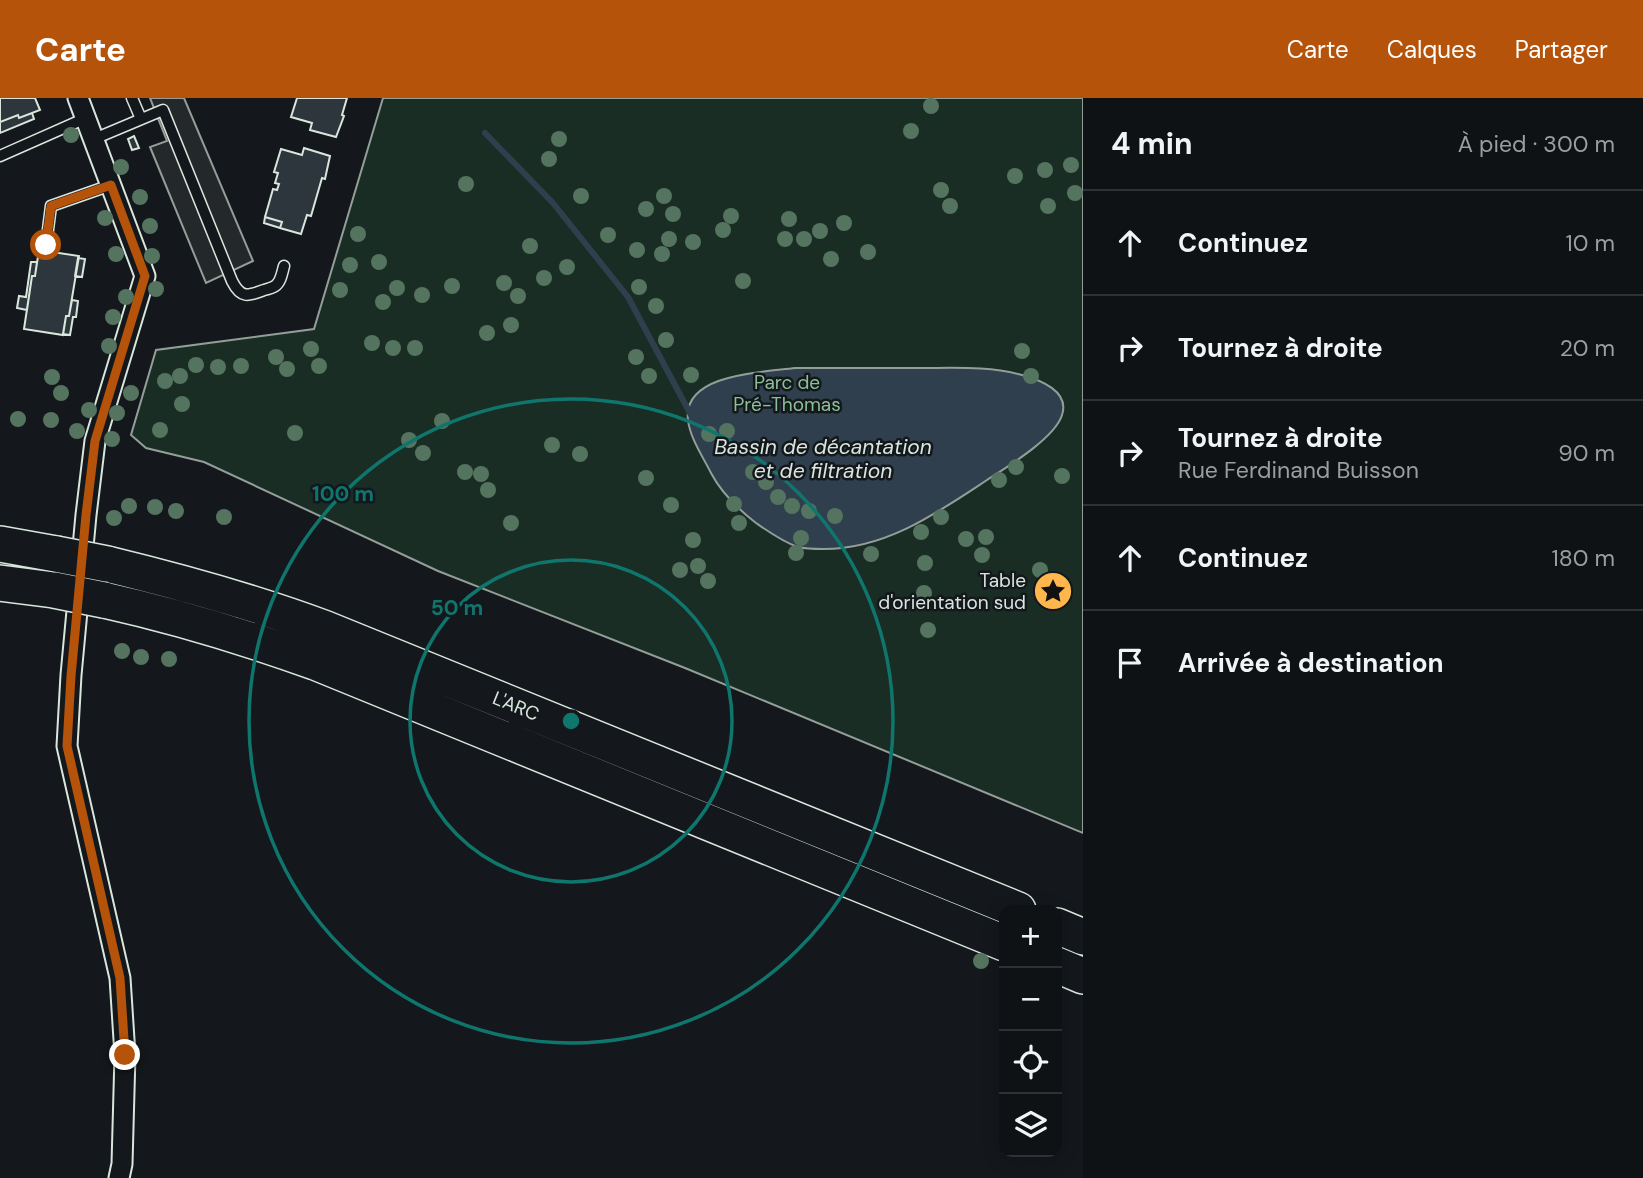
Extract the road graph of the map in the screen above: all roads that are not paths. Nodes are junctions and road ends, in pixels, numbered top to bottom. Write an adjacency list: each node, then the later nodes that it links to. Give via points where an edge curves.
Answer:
1 (78, 98): 3 (street)
2 (132, 98): 4 (lane)
3 (86, 118): 5 (street); 6 (lane)
4 (141, 119): 5 (lane); 9 (lane, via 163,110 237,291 250,295 275,286)
5 (94, 139): 7 (street)
6 (0, 156)
7 (111, 185): 8 (lane, via 51,206); 18 (street, via 145,276 95,441 67,746 120,978 125,1055)
8 (46, 245)
9 (285, 266)
10 (0, 544): 12 (highway, L'ARC, bridge, via 107,564 270,608)
11 (0, 583): 15 (highway, L'ARC, bridge, via 104,600 260,642)
12 (1006, 905)
13 (1062, 928): 14 (highway)
14 (1083, 937)
15 (999, 941)
16 (1062, 967): 17 (highway)
17 (1083, 976)
18 (119, 1178)

